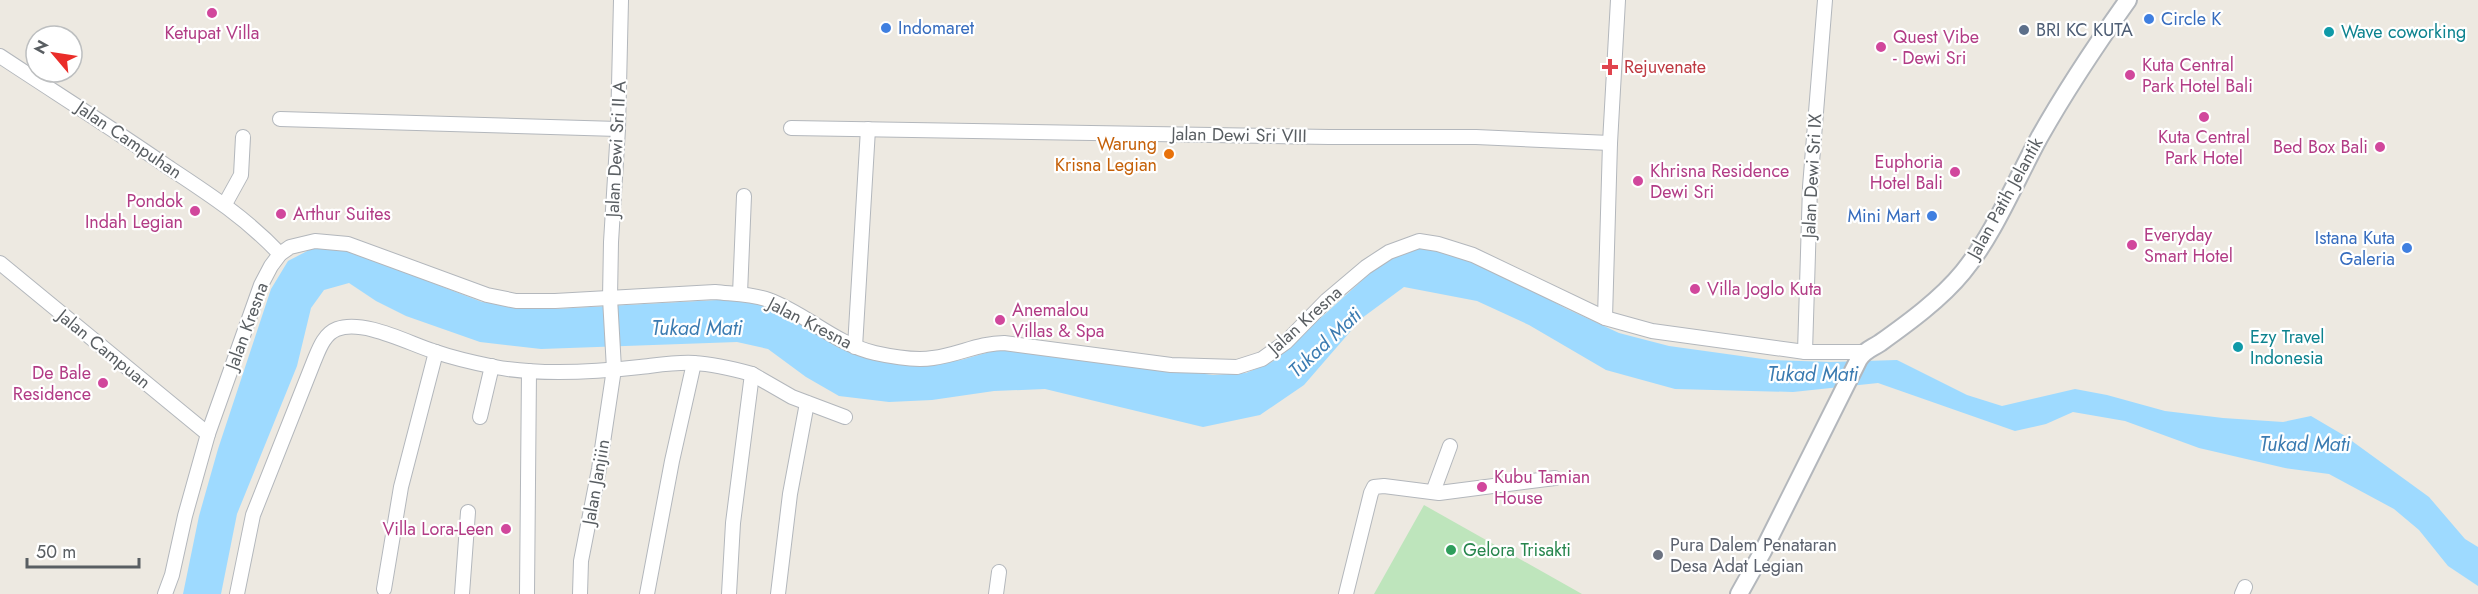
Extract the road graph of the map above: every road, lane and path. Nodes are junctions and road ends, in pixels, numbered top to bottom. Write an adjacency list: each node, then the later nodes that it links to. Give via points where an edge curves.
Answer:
1 (621, 0): 8 (street, Jalan Dewi Sri II A)
2 (1618, 0): 11 (street)
3 (1825, 0): 21 (street, Jalan Dewi Sri IX, via 1810,187)
4 (2128, 0): 22 (street, Jalan Patih Jelantik, via 2088,55 1980,248 1963,271 1930,305)
5 (0, 56): 13 (street, Jalan Campuhan)
6 (280, 119): 8 (street)
7 (791, 128): 9 (street, Jalan Dewi Sri VIII)
8 (618, 129): 17 (street, Jalan Dewi Sri II A)
9 (868, 129): 11 (street, Jalan Dewi Sri VIII, via 1486,137); 19 (street)
10 (243, 137): 13 (street, via 241,175)
11 (1610, 144): 18 (street)
12 (744, 196): 16 (street)
13 (225, 204): 14 (street, Jalan Campuhan)
14 (280, 254): 17 (street, Jalan Kresna, via 299,243 333,241 487,295 527,302); 31 (street, Jalan Kresna, via 261,285)
15 (0, 264): 31 (street, Jalan Campuan)
16 (740, 294): 17 (street, Jalan Kresna, via 714,292); 19 (street, Jalan Kresna, via 776,303)
17 (610, 301): 25 (street, Jalan Dewi Sri II A)
18 (1605, 318): 19 (street, Jalan Kresna, via 1473,255 1419,242 1396,249 1366,267 1286,342 1262,358 1237,366 1171,365 1004,343 988,343 932,359 891,356); 21 (street, Jalan Kresna, via 1652,331)
19 (855, 347)
20 (436, 352): 24 (street); 37 (street, via 401,487); 39 (street, via 352,326 330,332 322,342 253,515)
21 (1804, 352): 22 (street, Jalan Kresna)
22 (1861, 355): 48 (street)
23 (694, 363): 25 (street); 27 (street); 43 (street)
24 (492, 366): 26 (street); 29 (street)
25 (614, 366): 26 (street); 42 (street, Jalan Janjiin, via 581,561)
26 (529, 371): 41 (street)
27 (752, 374): 28 (street); 44 (street, via 733,523)
28 (807, 403): 30 (street); 45 (street, via 790,494)
29 (480, 417)
30 (845, 417)
31 (208, 434): 38 (street, Jalan Kresna)
32 (1450, 446): 34 (street)
33 (1555, 477): 34 (street)
34 (1433, 492): 47 (street, via 1378,486 1372,490)
35 (468, 512): 40 (street)
36 (999, 572): 46 (street)
37 (384, 589)
38 (165, 594)
39 (237, 594)
40 (462, 594)
41 (527, 594)
42 (580, 594)
43 (647, 594)
44 (729, 594)
45 (778, 594)
46 (996, 594)
47 (1346, 594)
48 (1739, 594)

